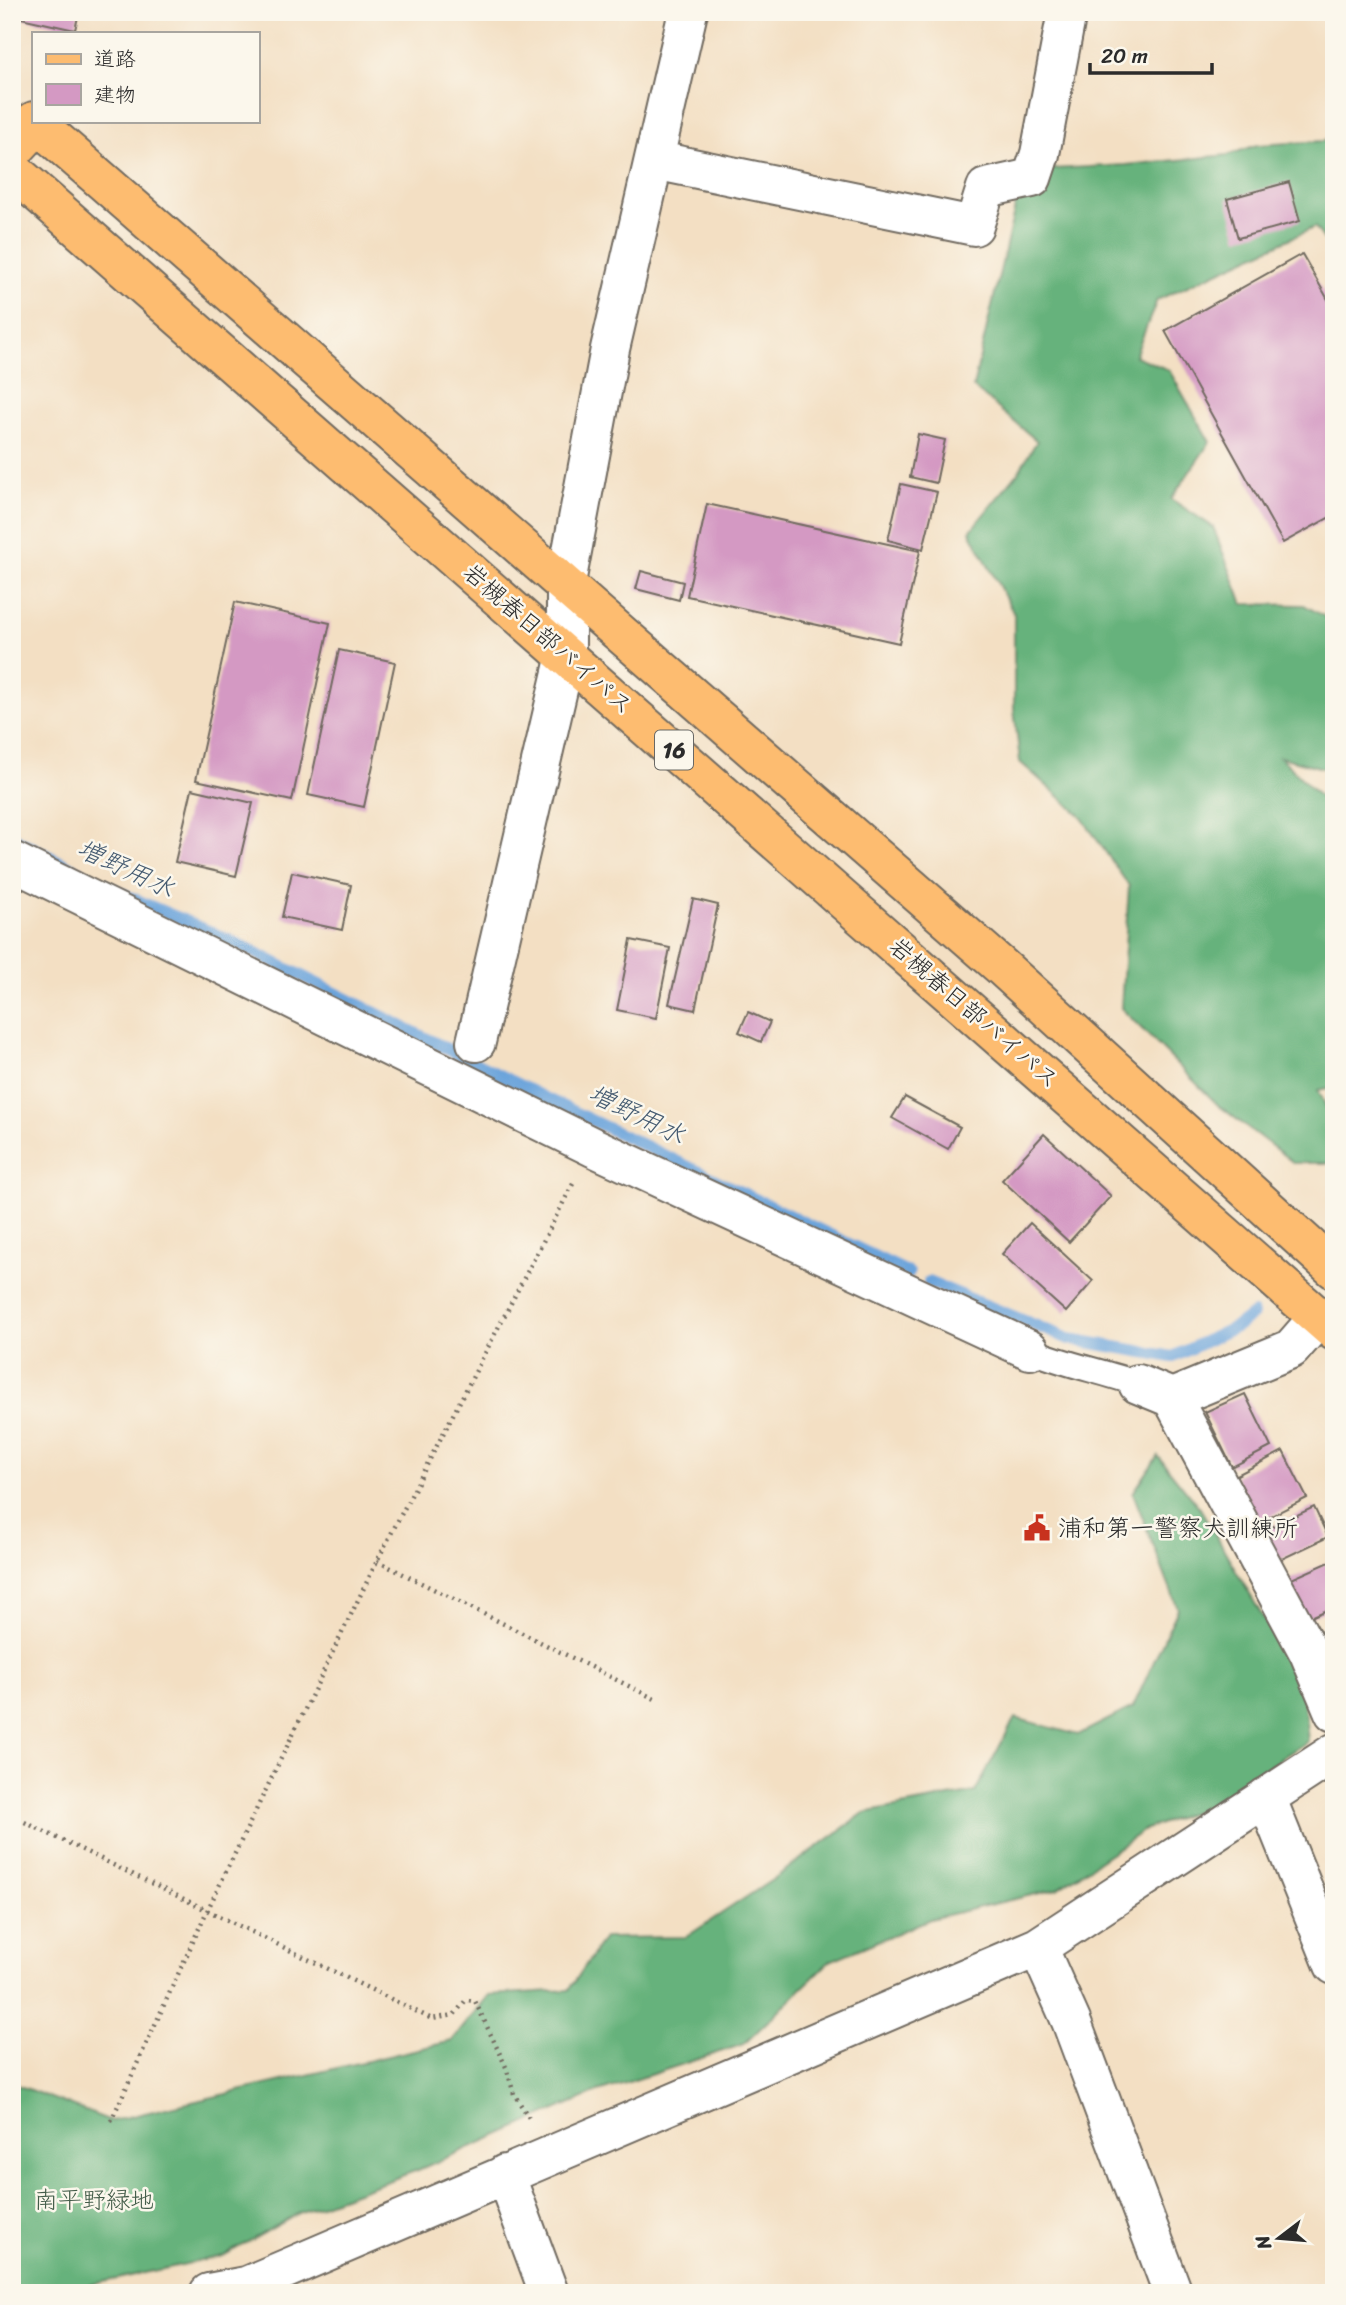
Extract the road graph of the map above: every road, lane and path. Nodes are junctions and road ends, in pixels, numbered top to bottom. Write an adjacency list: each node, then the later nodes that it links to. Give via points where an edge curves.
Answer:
1 (688, 12): 6 (street)
2 (1067, 12): 6 (street, via 1032,178 986,188 974,226)
3 (29, 116): 5 (main road)
4 (36, 122): 8 (main road, 岩槻春日部バイパス / 16)
5 (12, 152)
6 (654, 160): 8 (street, via 610,349)
7 (12, 170): 9 (main road, 岩槻春日部バイパス / 16)
8 (566, 583): 9 (street); 13 (main road, 岩槻春日部バイパス / 16, via 1002,967)
9 (566, 655): 11 (street); 14 (main road, 岩槻春日部バイパス / 16)
10 (12, 861): 12 (street)
11 (476, 1042)
12 (593, 1147): 15 (street); 17 (path)
13 (1334, 1269)
14 (1326, 1324): 16 (street, via 1291,1349)
15 (1030, 1350): 16 (lane)
16 (1155, 1391): 18 (street)
17 (377, 1561): 19 (path); 24 (path)
18 (1321, 1646): 20 (street)
19 (655, 1699)
20 (1334, 1712)
21 (1334, 1753): 22 (street)
22 (1266, 1797): 25 (street); 26 (street)
23 (12, 1816): 24 (path)
24 (207, 1911): 27 (path); 28 (path, via 432,2019 454,2015 466,2000 475,2001)
25 (1038, 1947): 28 (street); 33 (street, via 1071,2021)
26 (1334, 1965)
27 (111, 2121)
28 (545, 2158): 29 (street)
29 (505, 2175): 30 (street); 32 (street)
30 (247, 2289): 31 (street)
31 (209, 2293)
32 (550, 2293)
33 (1173, 2293)

